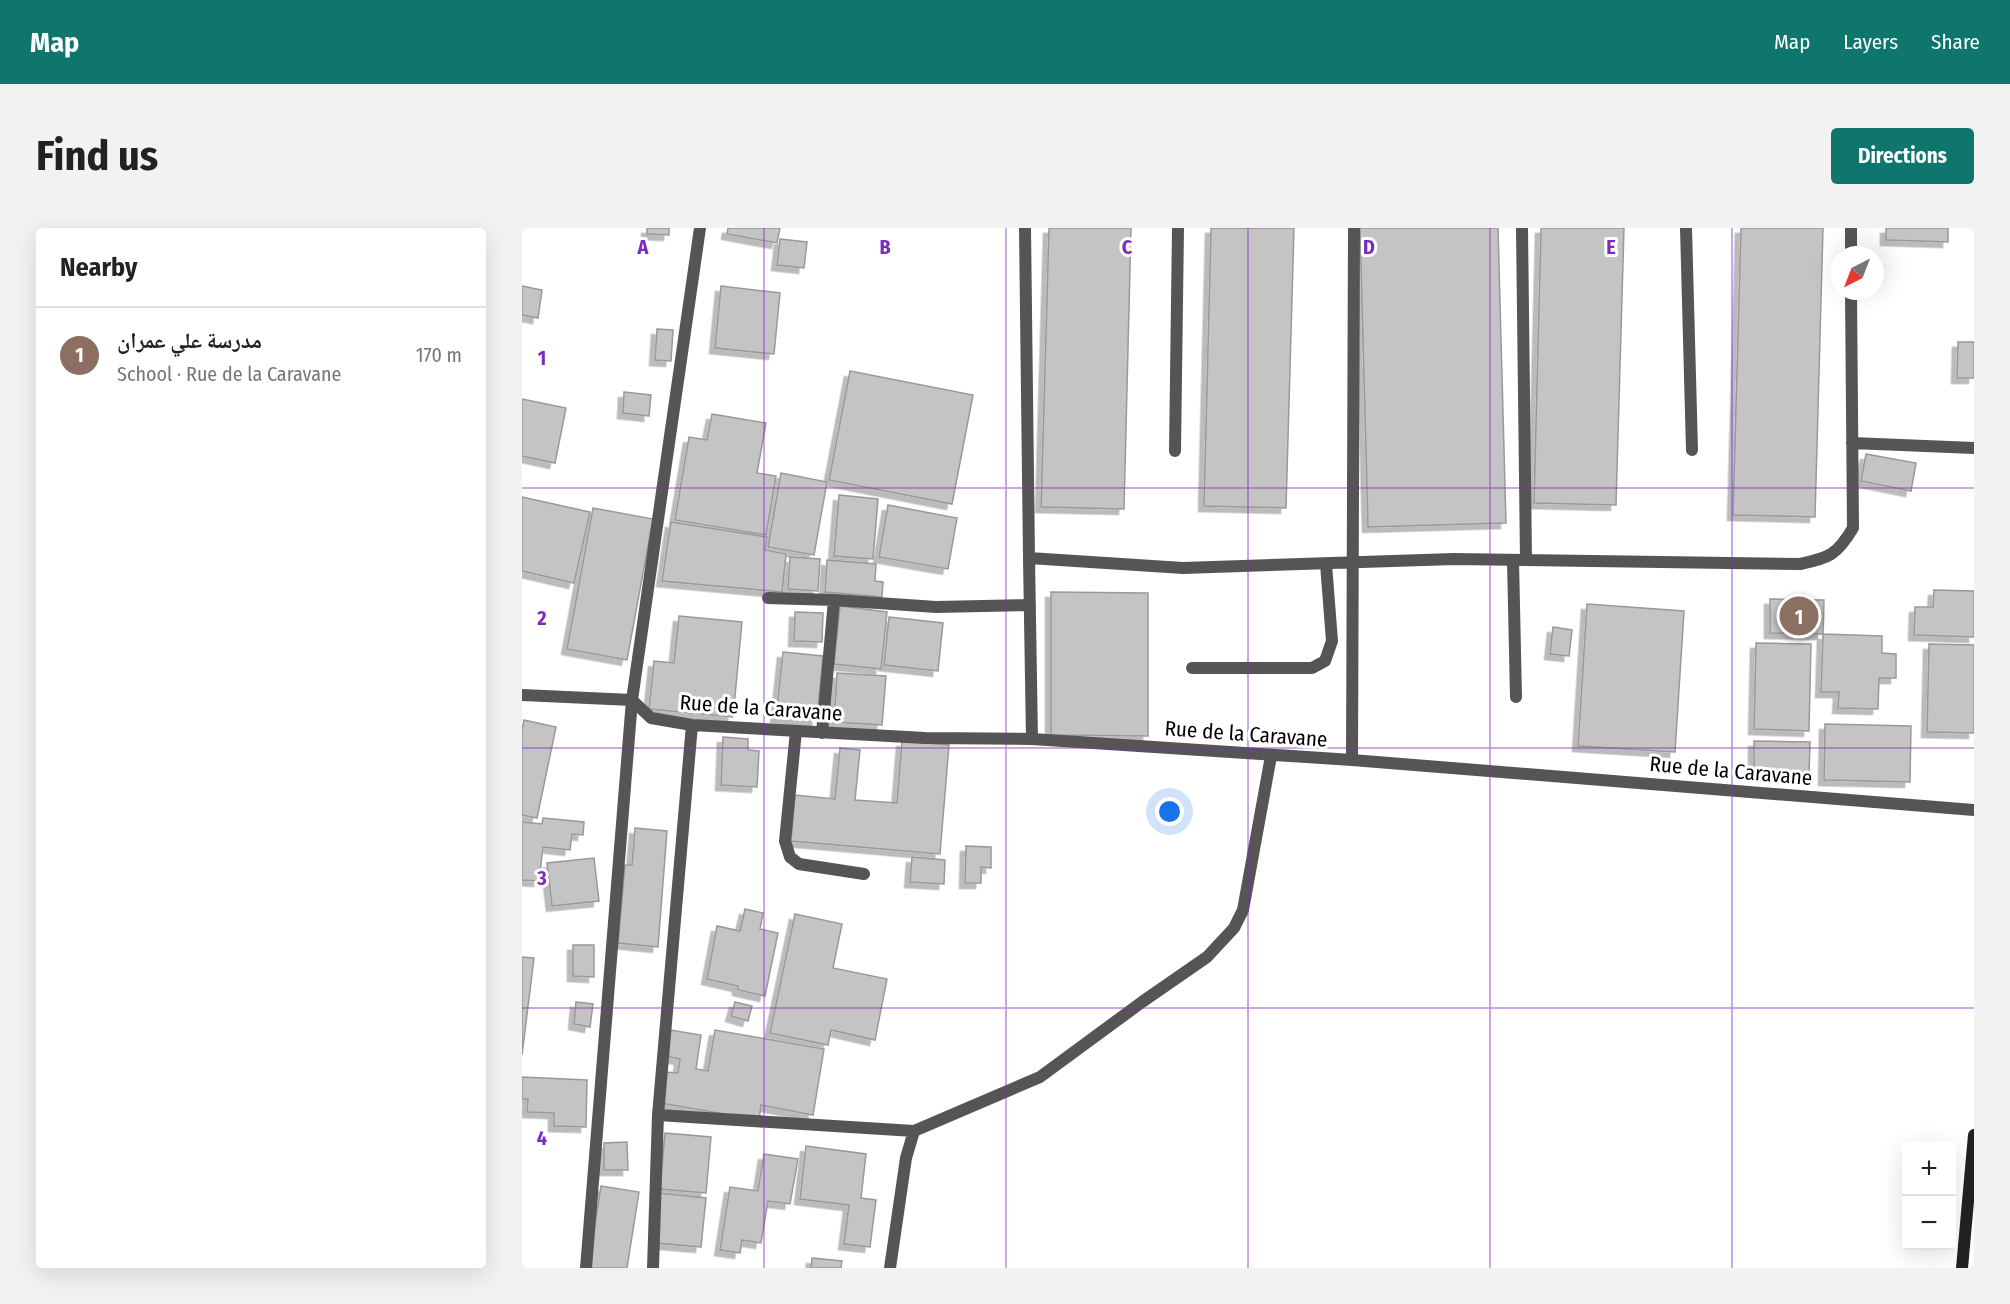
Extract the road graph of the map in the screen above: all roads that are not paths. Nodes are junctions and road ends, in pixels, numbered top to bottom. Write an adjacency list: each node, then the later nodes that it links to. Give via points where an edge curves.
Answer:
1 (700, 228): 24 (street)
2 (1025, 228): 14 (street)
3 (1178, 228): 13 (street)
4 (1354, 228): 16 (street)
5 (1522, 228): 15 (street)
6 (1686, 228): 12 (street)
7 (1851, 228): 8 (street)
8 (1851, 246)
9 (1851, 300): 10 (street)
10 (1852, 443): 11 (street); 15 (street, via 1852,528 1843,545 1823,560 1800,564)
11 (1974, 448)
12 (1692, 450)
13 (1175, 451)
14 (1029, 558): 17 (street, via 1183,568); 20 (street)
15 (1520, 560): 16 (street); 23 (street)
16 (1353, 563): 17 (street); 30 (street)
17 (1326, 564): 21 (street, via 1332,641 1325,661 1312,669)
18 (768, 598): 19 (street)
19 (834, 600): 20 (street, via 936,607); 27 (street)
20 (1030, 605): 28 (street)
21 (1192, 668)
22 (522, 695): 24 (street)
23 (1516, 697)
24 (632, 700): 25 (street, Rue de la Caravane, via 651,718); 36 (street)
25 (692, 725): 26 (street, Rue de la Caravane); 33 (street)
26 (796, 731): 27 (street, Rue de la Caravane); 32 (street, via 785,841 790,857 799,864)
27 (822, 733): 28 (street, Rue de la Caravane)
28 (1032, 739): 29 (street, Rue de la Caravane)
29 (1271, 756): 30 (street, Rue de la Caravane); 34 (street, via 1243,910 1234,928 1207,957 1040,1077)
30 (1352, 760): 31 (street, Rue de la Caravane)
31 (1974, 810)
32 (864, 874)
33 (658, 1115): 34 (street); 37 (street)
34 (914, 1131): 38 (street, via 906,1158)
35 (1974, 1135): 39 (street)
36 (586, 1268)
37 (653, 1268)
38 (890, 1268)
39 (1962, 1268)

